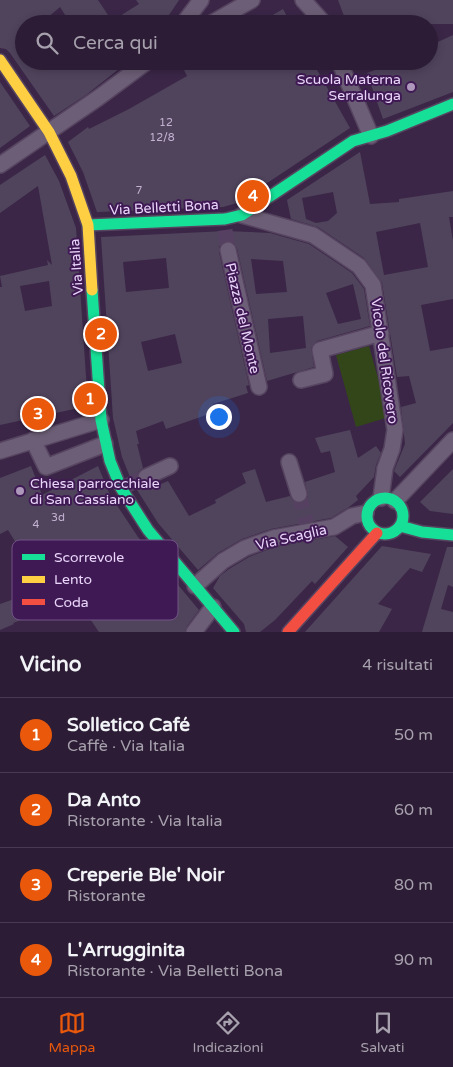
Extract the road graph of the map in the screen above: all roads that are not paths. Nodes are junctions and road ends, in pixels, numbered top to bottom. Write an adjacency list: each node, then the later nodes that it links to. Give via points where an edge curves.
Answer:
1 (201, 0): 5 (street)
2 (252, 0): 6 (street)
3 (304, 0): 7 (street)
4 (313, 0): 8 (street)
5 (189, 15)
6 (226, 15)
7 (317, 15)
8 (320, 15)
9 (0, 60): 13 (street, Via Italia)
10 (135, 70): 13 (street)
11 (343, 70): 14 (street)
12 (453, 104): 14 (street, Via Belletti Bona)
13 (49, 132): 15 (street); 17 (street, Via Italia, via 71,176)
14 (371, 136): 16 (street, Via Belletti Bona, via 353,141)
15 (0, 166)
16 (242, 215): 17 (street, Via Belletti Bona, via 225,224); 19 (street, Vicolo del Ricovero, via 313,235 359,266 373,285)
17 (88, 226): 22 (street, Via Italia)
18 (228, 250): 21 (street, Piazza del Monte)
19 (381, 333): 20 (street, via 320,350 325,374); 31 (street, Vicolo del Ricovero, via 395,430 385,468)
20 (301, 380)
21 (259, 386)
22 (101, 420): 23 (street); 25 (street, Via Italia)
23 (33, 440): 25 (street, via 46,467); 26 (street)
24 (453, 440): 31 (street)
25 (105, 444): 36 (street, Via Italia, via 124,487)
26 (0, 451)
27 (289, 462): 30 (street)
28 (170, 466): 29 (street)
29 (146, 477)
30 (299, 494)
31 (388, 500): 32 (street, via 371,503); 33 (street, via 402,510)
32 (366, 513): 34 (street, via 368,525); 38 (street, Via Scaglia, via 352,516 334,527 308,529 245,548 222,562)
33 (400, 526): 34 (street, via 392,533); 35 (street)
34 (377, 533): 42 (street)
35 (453, 535)
36 (156, 540)
37 (178, 566): 38 (street, Via Italia)
38 (195, 586): 39 (street, Via Italia)
39 (213, 607): 40 (street); 41 (street, Via Italia)
40 (194, 632)
41 (234, 632)
42 (288, 632)

